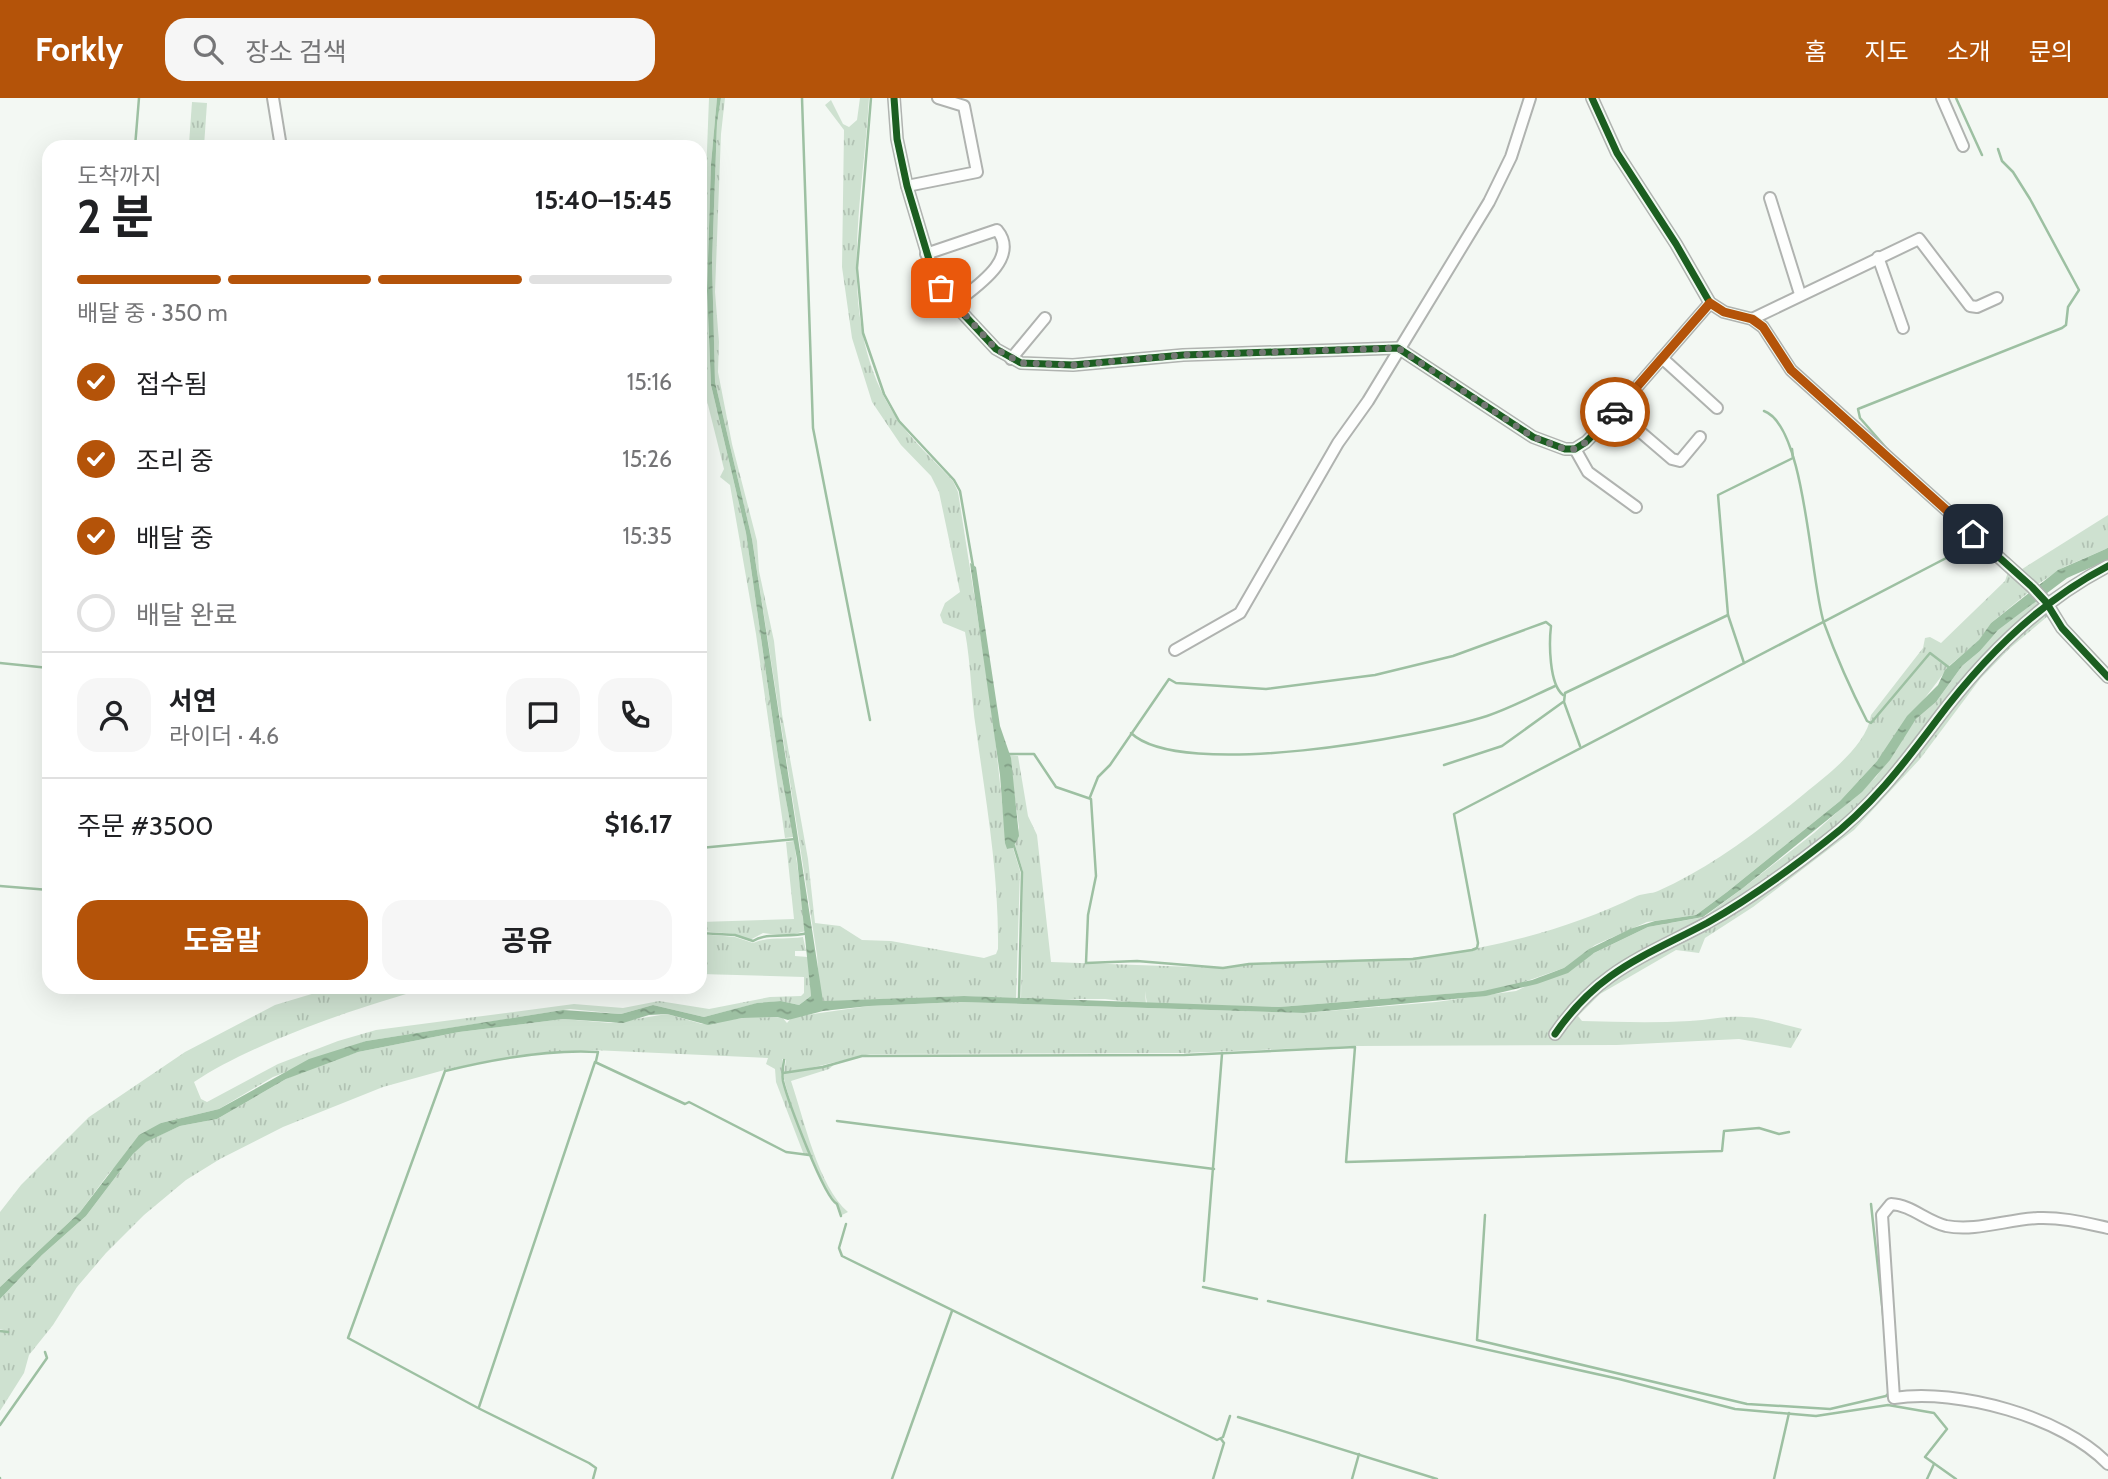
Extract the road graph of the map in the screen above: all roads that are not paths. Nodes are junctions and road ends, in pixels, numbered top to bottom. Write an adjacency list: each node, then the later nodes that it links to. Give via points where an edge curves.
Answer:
1 (273, 98): 7 (street)
2 (894, 98): 9 (street)
3 (938, 98): 9 (street, via 964,106 977,172)
4 (1530, 98): 20 (street, via 1511,157 1489,202)
5 (1592, 98): 15 (street, via 1618,153)
6 (1942, 98): 8 (street)
7 (280, 140)
8 (1963, 146)
9 (907, 187): 11 (street)
10 (1770, 198): 13 (street)
11 (926, 254): 16 (street, via 941,288); 16 (street, via 997,230 1002,236 1001,260)
12 (1878, 257): 13 (street); 14 (street, via 1919,239 1969,306); 19 (street)
13 (1800, 294): 18 (street)
14 (1997, 298)
15 (1710, 303): 18 (street); 21 (street)
16 (954, 304): 22 (street, via 996,349)
17 (1045, 318): 22 (street)
18 (1752, 319): 29 (street, via 1763,327 1791,370)
19 (1903, 328)
20 (1398, 348): 22 (street, via 1183,355 1073,365); 26 (street, via 1533,437); 30 (street, via 1240,613)
21 (1662, 358): 23 (street); 24 (street)
22 (1012, 359)
23 (1717, 408)
24 (1616, 411): 25 (street, via 1671,459 1680,461); 26 (street)
25 (1700, 437)
26 (1575, 449): 27 (street, via 1588,472)
27 (1636, 507)
28 (2108, 566): 29 (street)
29 (2043, 599): 31 (street, via 2062,628); 32 (street, via 1947,707 1894,778 1827,841 1732,907 1622,968 1578,1002)
30 (1175, 650)
31 (2108, 677)
32 (1555, 1034)
33 (2108, 1228): 34 (street, via 2039,1218 1947,1226 1891,1204 1882,1215 1894,1398 1943,1396 2011,1410 2093,1450)
34 (2108, 1464)

